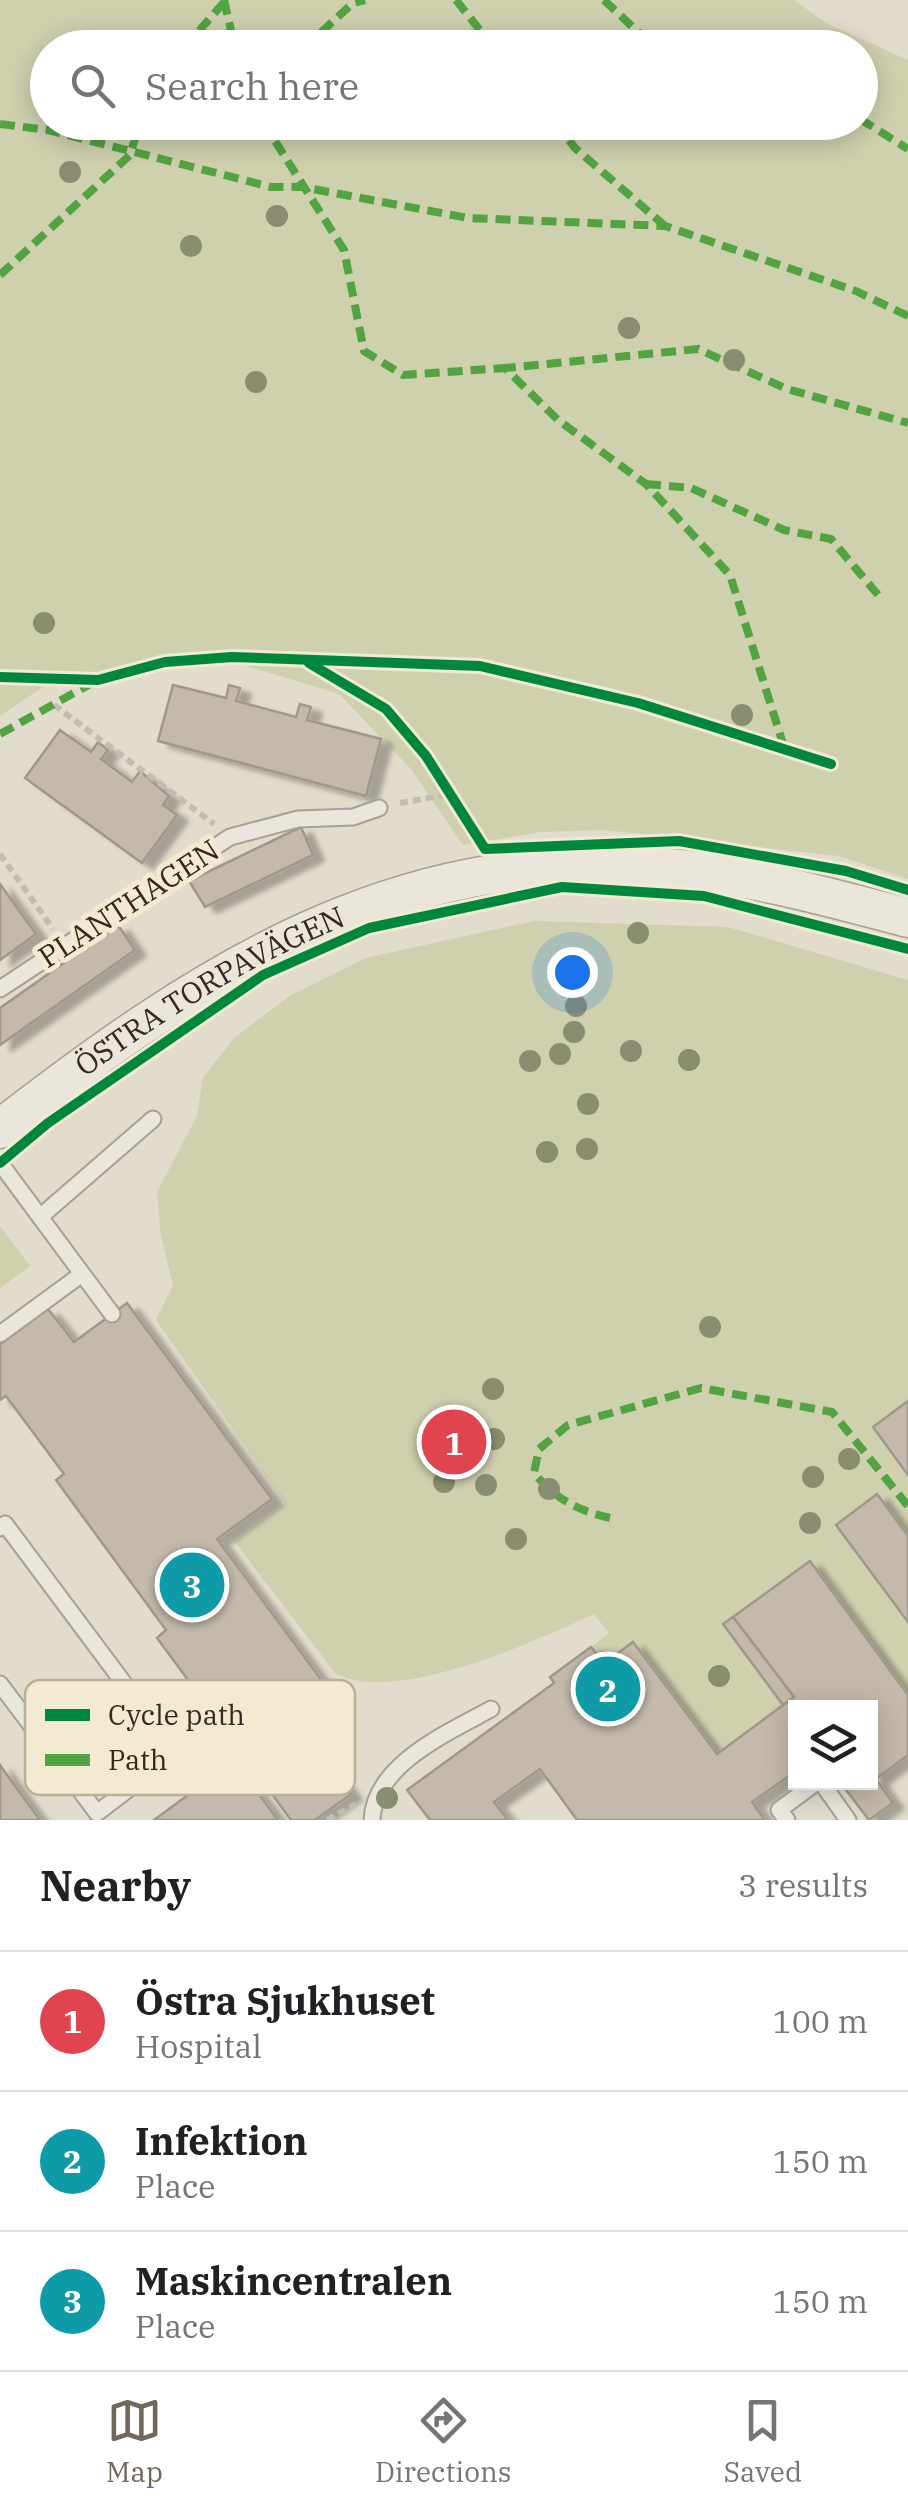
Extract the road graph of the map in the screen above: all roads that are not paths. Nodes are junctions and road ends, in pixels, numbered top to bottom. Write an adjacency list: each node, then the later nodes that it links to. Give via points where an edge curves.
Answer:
1 (379, 808): 3 (lane, PLANTHAGEN, via 230,837)
2 (908, 918): 5 (street, ÖSTRA TORPAVÄGEN, via 780,884 661,867 612,864 427,886 317,923 238,964 118,1040)
3 (0, 989)
4 (154, 1119): 7 (lane)
5 (0, 1129)
6 (0, 1163): 7 (lane)
7 (40, 1217): 8 (lane)
8 (82, 1274): 9 (lane); 10 (lane)
9 (112, 1314)
10 (0, 1334)
11 (0, 1528): 12 (lane, via 5,1524)
12 (121, 1680)
13 (0, 1684): 15 (lane)
14 (491, 1709): 20 (lane, via 385,1779 372,1800)
15 (25, 1717)
16 (808, 1790): 21 (lane, via 779,1810)
17 (825, 1790): 22 (lane)
18 (84, 1795): 19 (lane, via 98,1814)
19 (123, 1795)
20 (372, 1820)
21 (787, 1820)
22 (848, 1820)

